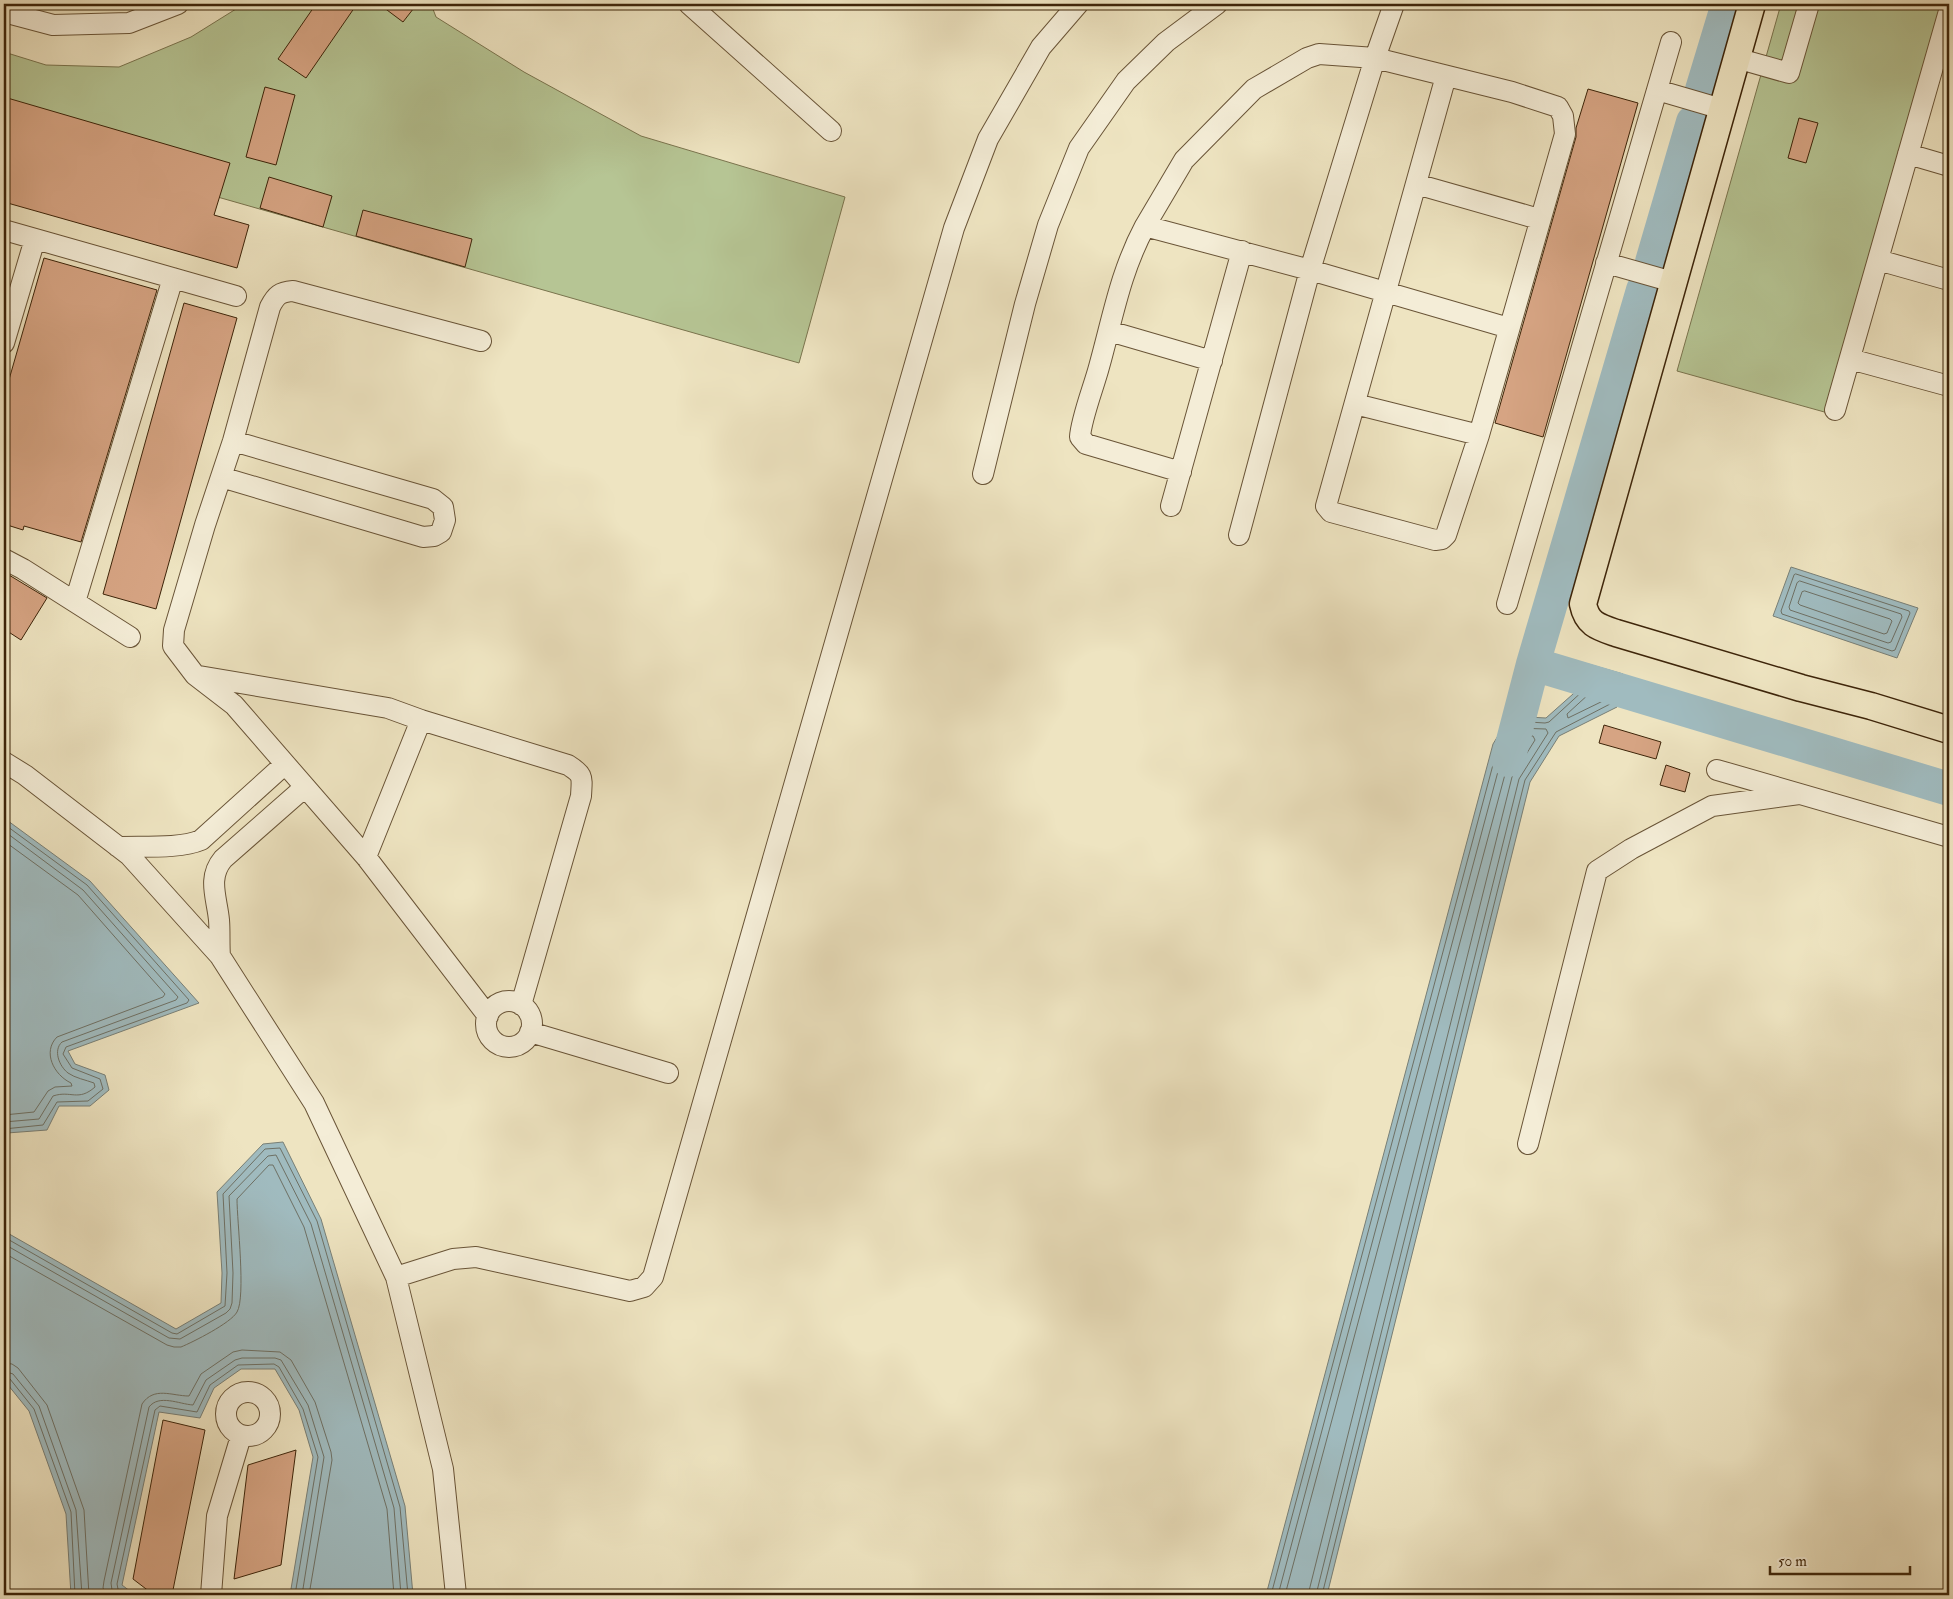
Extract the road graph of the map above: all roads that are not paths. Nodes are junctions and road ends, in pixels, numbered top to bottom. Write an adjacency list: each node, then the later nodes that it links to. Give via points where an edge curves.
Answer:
1 (178, 4): 9 (street, via 129,23 53,25)
2 (689, 4): 17 (street)
3 (1078, 4): 71 (street, via 1041,47 988,139 954,228 653,1277 644,1287 630,1291 476,1256 454,1259)
4 (1217, 4): 46 (street, via 1166,42 1126,81 1080,148 1048,225)
5 (1394, 4): 12 (street)
6 (1752, 4): 13 (main road)
7 (1809, 4): 13 (street, via 1789,73)
8 (1949, 11): 11 (street)
9 (4, 12)
10 (1671, 42): 15 (street)
11 (1943, 54): 18 (street)
12 (1375, 58): 14 (street); 22 (street, via 1319,54 1254,88 1184,160); 28 (street)
13 (1736, 58): 16 (main road)
14 (1446, 76): 20 (street); 21 (street, via 1558,107 1565,134)
15 (1657, 90): 16 (street); 27 (street)
16 (1722, 109): 31 (main road)
17 (831, 131)
18 (1908, 154): 19 (street); 26 (street)
19 (1949, 166)
20 (1416, 184): 21 (street); 32 (street)
21 (1540, 219): 34 (street)
22 (1145, 226): 25 (street); 35 (street, via 1119,288)
23 (4, 230): 24 (street)
24 (35, 239): 29 (street); 37 (street)
25 (1242, 251): 28 (street); 39 (street)
26 (1878, 260): 30 (street); 38 (street)
27 (1606, 264): 31 (street); 52 (street)
28 (1310, 270): 32 (street); 49 (street)
29 (173, 278): 33 (street); 51 (street)
30 (1949, 280)
31 (1673, 282): 56 (main road, via 1583,604 1585,615 1600,627 1616,633)
32 (1386, 291): 34 (street); 41 (street)
33 (236, 296)
34 (1509, 328): 43 (street)
35 (1110, 331): 39 (street); 45 (street, via 1080,434 1082,441)
36 (481, 342): 44 (street, via 293,292 281,292 270,307)
37 (4, 344)
38 (1850, 359): 40 (street); 42 (street)
39 (1212, 361): 45 (street)
40 (1949, 386)
41 (1355, 404): 43 (street); 43 (street, via 1327,509 1435,540 1446,535)
42 (1835, 410)
43 (1479, 435)
44 (233, 441): 47 (street); 47 (street, via 433,499 443,507 445,520 441,532 423,537)
45 (1182, 472): 48 (street)
46 (983, 474)
47 (221, 476): 54 (street, via 174,630 173,646)
48 (1171, 506)
49 (1240, 535)
50 (4, 559): 51 (street)
51 (75, 602): 53 (street)
52 (1507, 604)
53 (130, 637)
54 (195, 675): 55 (street, via 388,708); 58 (street, via 234,705)
55 (421, 720): 64 (street); 66 (street, via 568,764 580,772 581,796)
56 (1949, 730)
57 (4, 762): 63 (street)
58 (286, 764): 60 (street); 63 (street, via 201,840 181,845)
59 (1717, 770): 61 (street)
60 (305, 787): 64 (street); 65 (street, via 216,867 214,890)
61 (1799, 794): 62 (street); 70 (street, via 1712,806 1597,871)
62 (1949, 837)
63 (118, 847): 65 (street, via 129,855)
64 (366, 857): 67 (street)
65 (220, 956): 71 (street, via 314,1103)
66 (521, 1005): 67 (street, via 506,1002 492,1009); 68 (street, via 531,1017)
67 (488, 1016): 68 (street, via 488,1031 497,1044 520,1044)
68 (530, 1032): 69 (street)
69 (668, 1073)
70 (1528, 1144)
71 (396, 1277): 74 (street, via 443,1469)
72 (242, 1436): 73 (street, via 217,1516)
73 (211, 1595)
74 (456, 1595)

